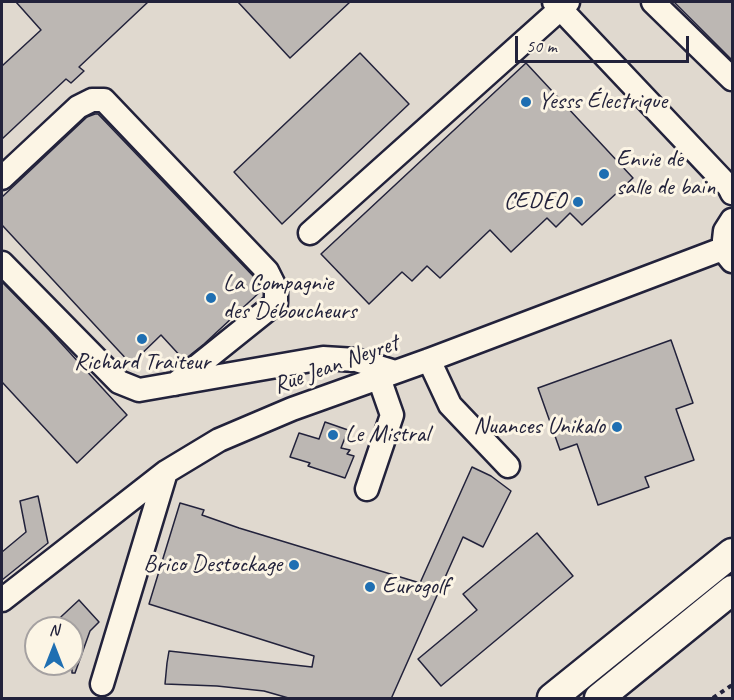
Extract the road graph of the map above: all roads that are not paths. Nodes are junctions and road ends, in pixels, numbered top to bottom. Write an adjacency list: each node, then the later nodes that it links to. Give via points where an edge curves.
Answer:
1 (653, 2): 3 (street)
2 (561, 4): 5 (street); 7 (street)
3 (732, 79)
4 (2, 178): 12 (street, via 78,107 92,100 104,100 267,271 276,289 276,303)
5 (732, 194)
6 (732, 220): 8 (street, Rue Jean Neyret, via 724,240)
7 (310, 233)
8 (729, 255): 10 (street, Rue Jean Neyret)
9 (2, 263): 12 (street, via 119,382 139,390)
10 (429, 360): 11 (street, Rue Jean Neyret); 13 (street, via 450,405)
11 (387, 375): 12 (street, via 356,360 323,358); 14 (street, Rue Jean Neyret, via 219,440); 15 (street, via 392,416)
12 (175, 384)
13 (508, 466)
14 (165, 472): 18 (street, Rue Jean Neyret); 19 (street)
15 (367, 489)
16 (732, 553): 20 (main road)
17 (732, 590): 21 (main road)
18 (2, 600)
19 (102, 684)
20 (552, 699)
21 (598, 699)

